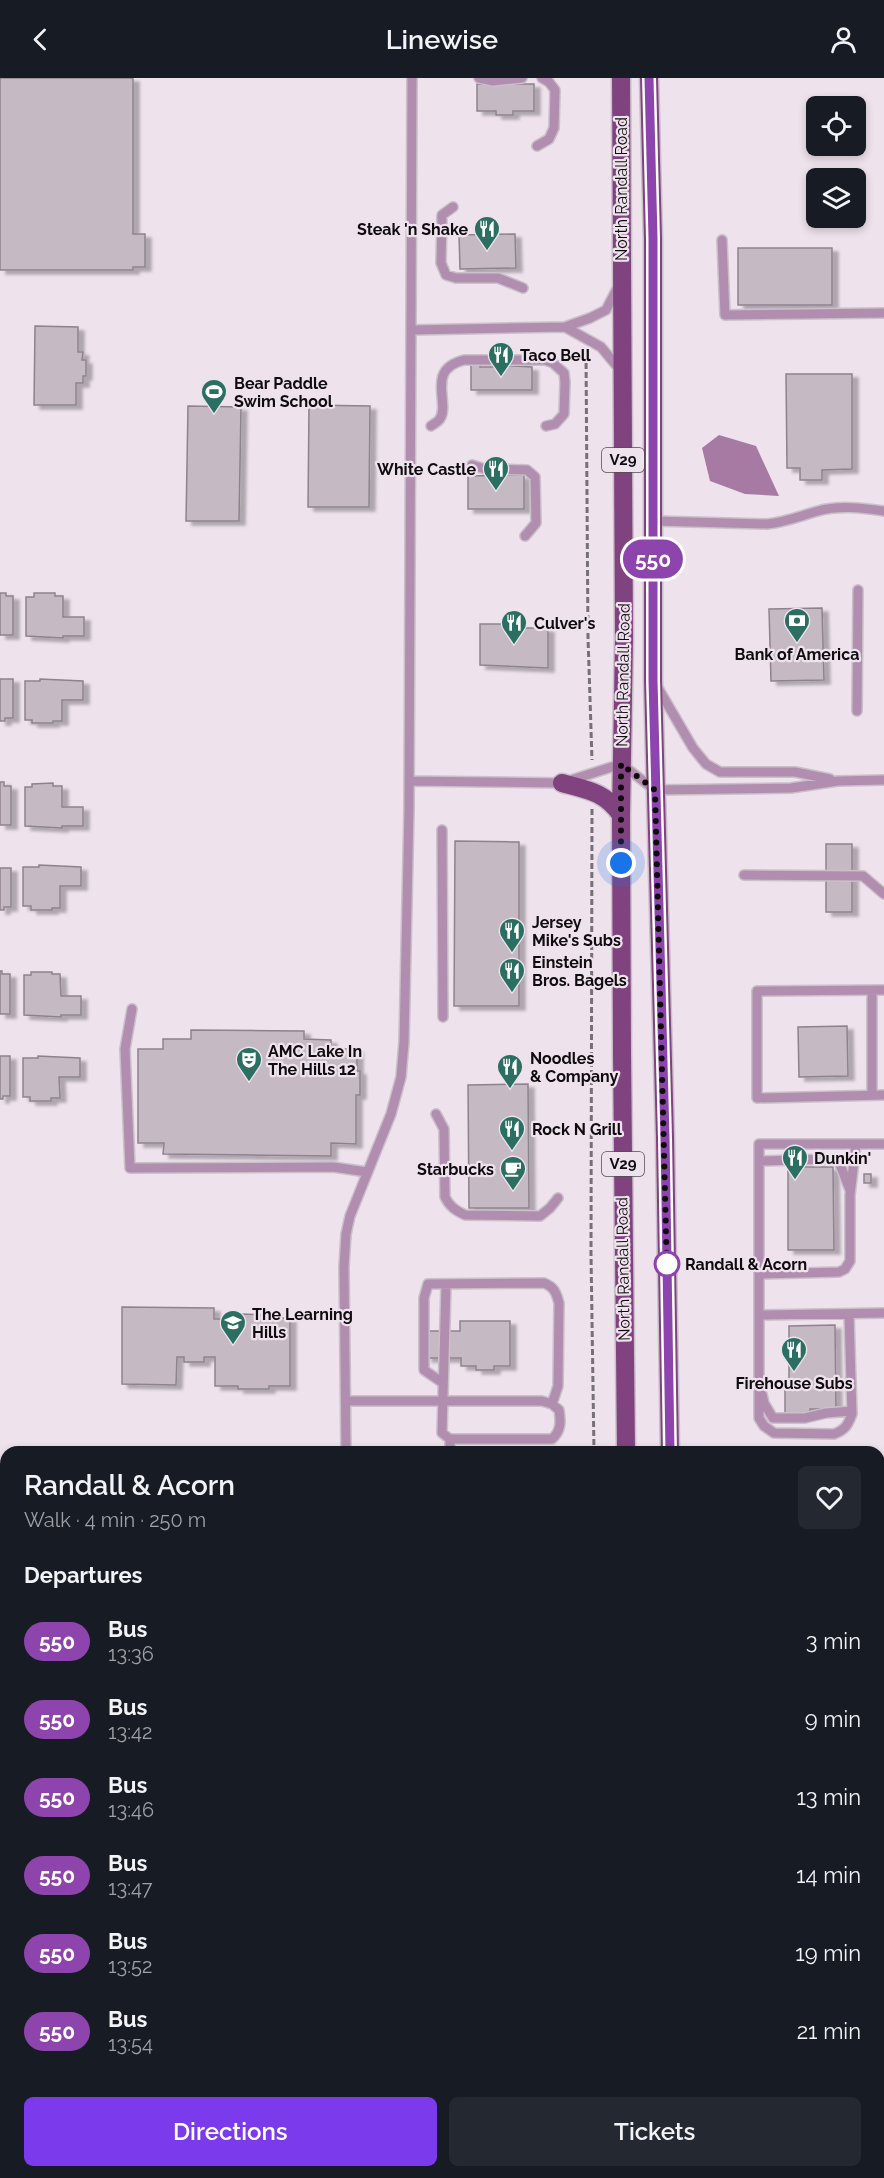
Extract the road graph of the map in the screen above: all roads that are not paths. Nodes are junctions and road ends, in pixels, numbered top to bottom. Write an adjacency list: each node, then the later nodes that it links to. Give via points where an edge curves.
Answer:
1 (412, 78): 14 (lane)
2 (479, 78): 3 (lane)
3 (522, 78)
4 (542, 78): 7 (lane, via 555,90 555,129 549,139)
5 (621, 78): 10 (main road, North Randall Road / V29)
6 (649, 78): 20 (main road, North Randall Road / V29)
7 (537, 146)
8 (453, 207): 11 (lane, via 442,215 441,263 446,275 498,278)
9 (722, 240): 12 (lane, via 725,315)
10 (622, 281): 13 (lane, via 606,310); 15 (main road, North Randall Road / V29)
11 (523, 288)
12 (884, 313)
13 (565, 327): 14 (lane); 15 (lane, via 601,347)
14 (412, 330): 27 (lane)
15 (623, 373): 25 (main road, North Randall Road / V29)
16 (431, 426): 17 (lane, via 442,415 442,382 451,364 464,360 545,360 559,366 565,382 564,414 555,424)
17 (546, 426)
18 (472, 465): 21 (lane, via 527,470 535,477 536,523)
19 (884, 511): 20 (lane, via 835,508 767,524)
20 (654, 522): 23 (main road, North Randall Road / V29)
21 (525, 536)
22 (858, 590): 24 (lane)
23 (653, 680): 28 (lane, via 693,748 706,764 720,772 795,772); 31 (main road, North Randall Road / V29)
24 (857, 711)
25 (621, 764): 30 (lane); 31 (lane); 32 (main road, North Randall Road / V29)
26 (884, 780): 28 (lane)
27 (409, 781): 29 (lane); 46 (lane, via 401,1077 391,1114)
28 (838, 781): 31 (lane, via 791,788)
29 (562, 783): 30 (main road)
30 (592, 783): 32 (main road)
31 (655, 790): 64 (main road, North Randall Road / V29)
32 (621, 815): 63 (main road, North Randall Road / V29)
33 (442, 830): 39 (lane)
34 (744, 875): 35 (lane, via 863,876)
35 (884, 894)
36 (884, 990): 37 (lane)
37 (872, 991): 40 (lane); 40 (lane, via 757,991 757,1098)
38 (132, 1008): 46 (lane, via 125,1048 130,1168 333,1167)
39 (443, 1017)
40 (872, 1095): 41 (lane)
41 (884, 1095)
42 (436, 1114): 48 (lane, via 444,1129 445,1197 457,1211 465,1215 540,1216)
43 (856, 1144): 44 (lane); 45 (lane, via 759,1144); 47 (lane)
44 (884, 1144)
45 (759, 1161): 47 (lane, via 830,1159 839,1162); 49 (lane)
46 (367, 1172): 57 (lane, via 346,1234)
47 (850, 1190): 49 (lane, via 850,1261 845,1269)
48 (558, 1198)
49 (759, 1274): 53 (lane)
50 (446, 1284): 55 (lane); 55 (lane, via 428,1284 424,1298 424,1370); 58 (lane, via 535,1283 552,1287 559,1303 558,1386)
51 (849, 1314): 52 (lane); 53 (lane); 59 (lane)
52 (884, 1314)
53 (759, 1315): 54 (lane)
54 (759, 1377): 59 (lane, via 764,1403 773,1418); 59 (lane, via 759,1418 774,1433 834,1434 849,1423)
55 (443, 1383): 56 (lane)
56 (442, 1400): 57 (lane); 58 (lane); 60 (lane, via 442,1433)
57 (346, 1401): 61 (lane)
58 (552, 1404): 60 (lane, via 559,1410 561,1424 552,1439)
59 (852, 1411)
60 (450, 1439): 62 (lane)
61 (346, 1446)
62 (450, 1446)
63 (626, 1446)
64 (670, 1446)

